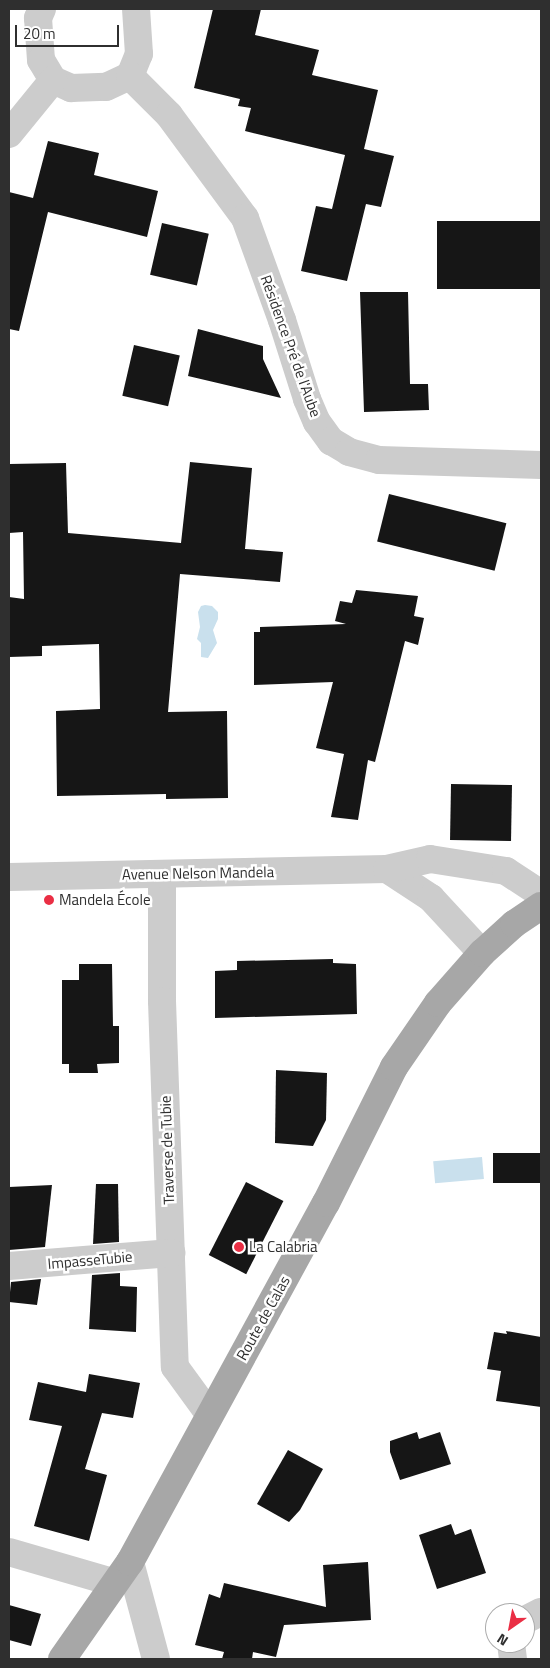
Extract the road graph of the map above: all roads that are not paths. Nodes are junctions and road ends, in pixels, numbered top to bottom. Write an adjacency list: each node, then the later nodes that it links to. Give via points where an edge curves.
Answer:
1 (42, 9): 4 (street, via 38,18 41,60)
2 (136, 9): 3 (street, via 139,54)
3 (130, 76): 4 (street, via 106,87 71,88); 6 (street, Résidence Pré de l'Aube, via 169,115 245,218 307,399 317,422 331,441 349,452 379,460)
4 (53, 80): 5 (street)
5 (9, 134)
6 (541, 465)
7 (387, 869): 8 (street, Avenue Nelson Mandela); 10 (street, Avenue Nelson Mandela, via 430,859 506,871); 12 (street, via 431,898)
8 (162, 874): 9 (street, Avenue Nelson Mandela); 13 (street, Traverse de Tubie, via 162,1001)
9 (9, 878)
10 (541, 894)
11 (541, 906): 12 (main road, via 514,924)
12 (482, 953): 15 (main road, Route de Calas, via 438,1003 394,1067 326,1203)
13 (171, 1253): 14 (street, ImpasseTubie); 15 (street, Traverse de Tubie, via 175,1367)
14 (9, 1266)
15 (210, 1415): 17 (main road, Route de Calas)
16 (9, 1552): 17 (street)
17 (123, 1572): 18 (main road, Route de Calas); 19 (street)
18 (62, 1659)
19 (156, 1659)

